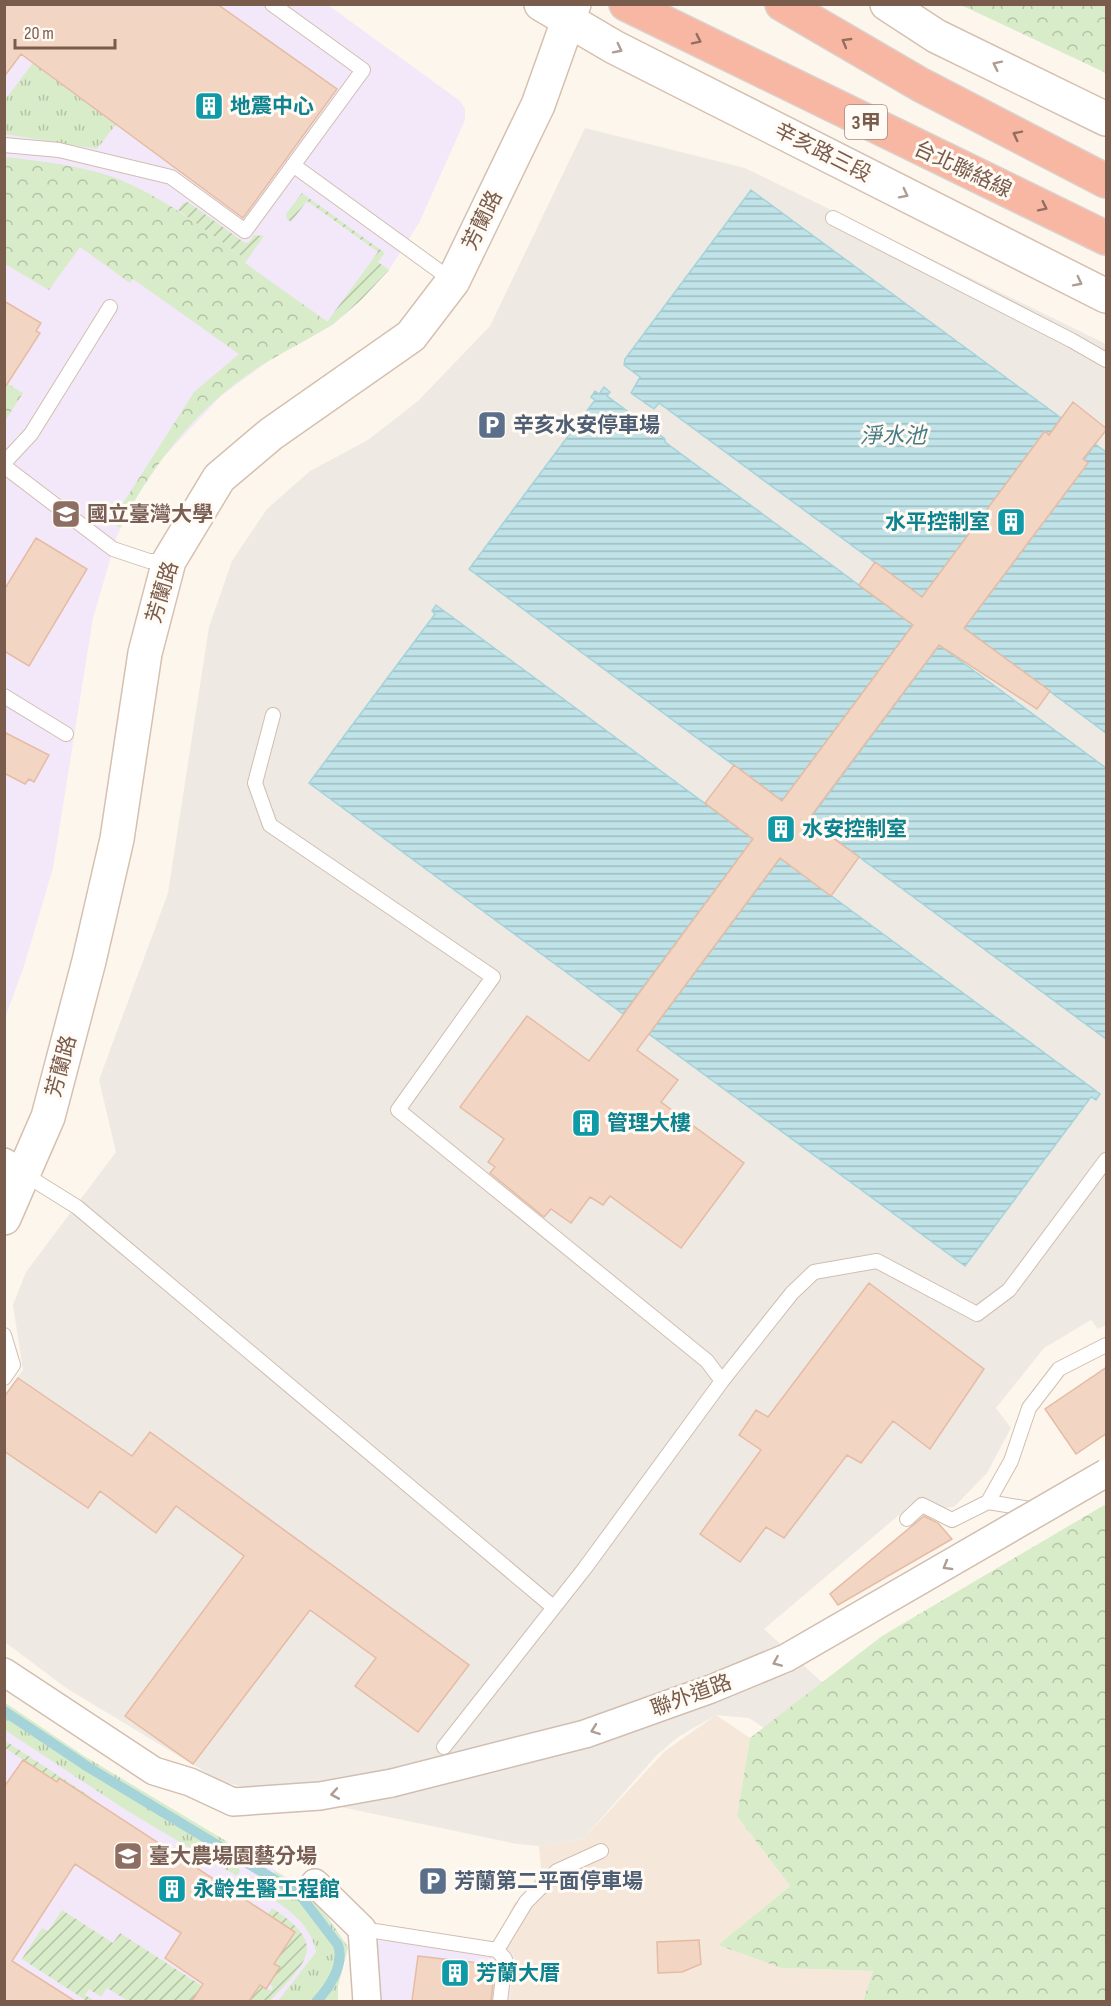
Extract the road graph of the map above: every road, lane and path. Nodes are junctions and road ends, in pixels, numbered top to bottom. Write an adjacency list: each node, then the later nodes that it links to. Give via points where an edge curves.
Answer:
1 (272, 4): 8 (lane, via 363,70)
2 (626, 4): 11 (highway, 台北聯絡線 / 3甲, one-way to 11)
3 (782, 4): 9 (highway, one-way to 3, via 921,85)
4 (887, 4): 6 (street, one-way to 4, via 936,36)
5 (560, 10): 12 (street, 芳蘭路, via 538,105); 13 (street, 辛亥路三段, one-way to 13)
6 (1107, 119)
7 (4, 145): 8 (lane, via 59,150 171,177 245,231)
8 (293, 165): 12 (lane)
9 (1107, 181)
10 (833, 218): 15 (lane)
11 (1107, 238)
12 (453, 281): 17 (street, 芳蘭路, via 411,336 271,434 219,478)
13 (1107, 296)
14 (110, 307): 16 (lane, via 31,434)
15 (1107, 360)
16 (4, 465): 17 (lane, via 113,549 149,561)
17 (168, 561): 22 (street, 芳蘭路, via 145,653 117,839 91,950 48,1117)
18 (4, 696): 20 (lane)
19 (273, 715): 27 (lane, via 255,783 270,825 492,977 398,1110 707,1360)
20 (66, 734)
21 (1107, 1160): 27 (lane, via 1009,1290 977,1314 878,1261 814,1272 792,1293)
22 (14, 1168): 23 (street, 芳蘭路); 34 (lane, via 77,1207)
23 (4, 1218)
24 (4, 1335): 26 (lane, via 13,1365)
25 (1107, 1344): 30 (lane, via 1059,1369 1029,1408 1011,1461)
26 (4, 1378)
27 (722, 1381): 34 (lane, via 585,1568)
28 (1107, 1473): 35 (street, 聯外道路, one-way to 35, bridge, via 856,1620 786,1658 711,1689 585,1734 392,1783 320,1796 233,1802 154,1771)
29 (1106, 1480): 31 (lane)
30 (988, 1502): 31 (lane); 32 (lane, via 952,1520 922,1505)
31 (1051, 1513): 33 (lane)
32 (907, 1519)
33 (992, 1547)
34 (552, 1606): 36 (lane)
35 (4, 1672)
36 (444, 1747)
37 (601, 1851): 40 (lane, via 557,1872 526,1902)
38 (315, 1883): 39 (street)
39 (362, 1929): 40 (lane); 41 (street)
40 (497, 1950): 42 (lane, via 505,1959)
41 (367, 2001)
42 (500, 2001)

